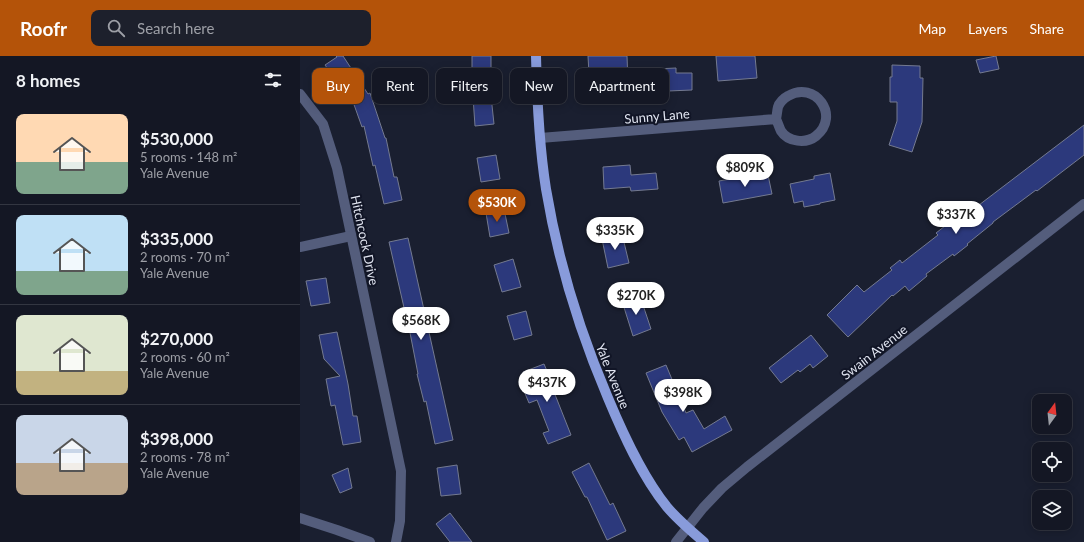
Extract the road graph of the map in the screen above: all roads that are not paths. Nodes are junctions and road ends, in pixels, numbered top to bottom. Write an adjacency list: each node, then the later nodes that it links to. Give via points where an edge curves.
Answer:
1 (536, 56): 4 (main road, Yale Avenue)
2 (300, 94): 6 (street, Hitchcock Drive, via 323,124 337,168)
3 (776, 119): 3 (street, via 781,131 800,142 812,139 821,132 826,122 826,114 824,105 817,96 805,91 793,92 778,106); 4 (street, Sunny Lane)
4 (540, 138): 9 (main road, Yale Avenue, via 553,230 564,277 597,372 632,451 667,507)
5 (1084, 204): 9 (street, Swain Avenue, via 747,467 707,503)
6 (351, 236): 7 (street); 11 (street, Hitchcock Drive, via 401,471 400,521)
7 (300, 247)
8 (300, 518): 10 (street)
9 (687, 528): 12 (street); 13 (main road, Yale Avenue)
10 (370, 542)
11 (396, 542)
12 (676, 542)
13 (704, 542)

